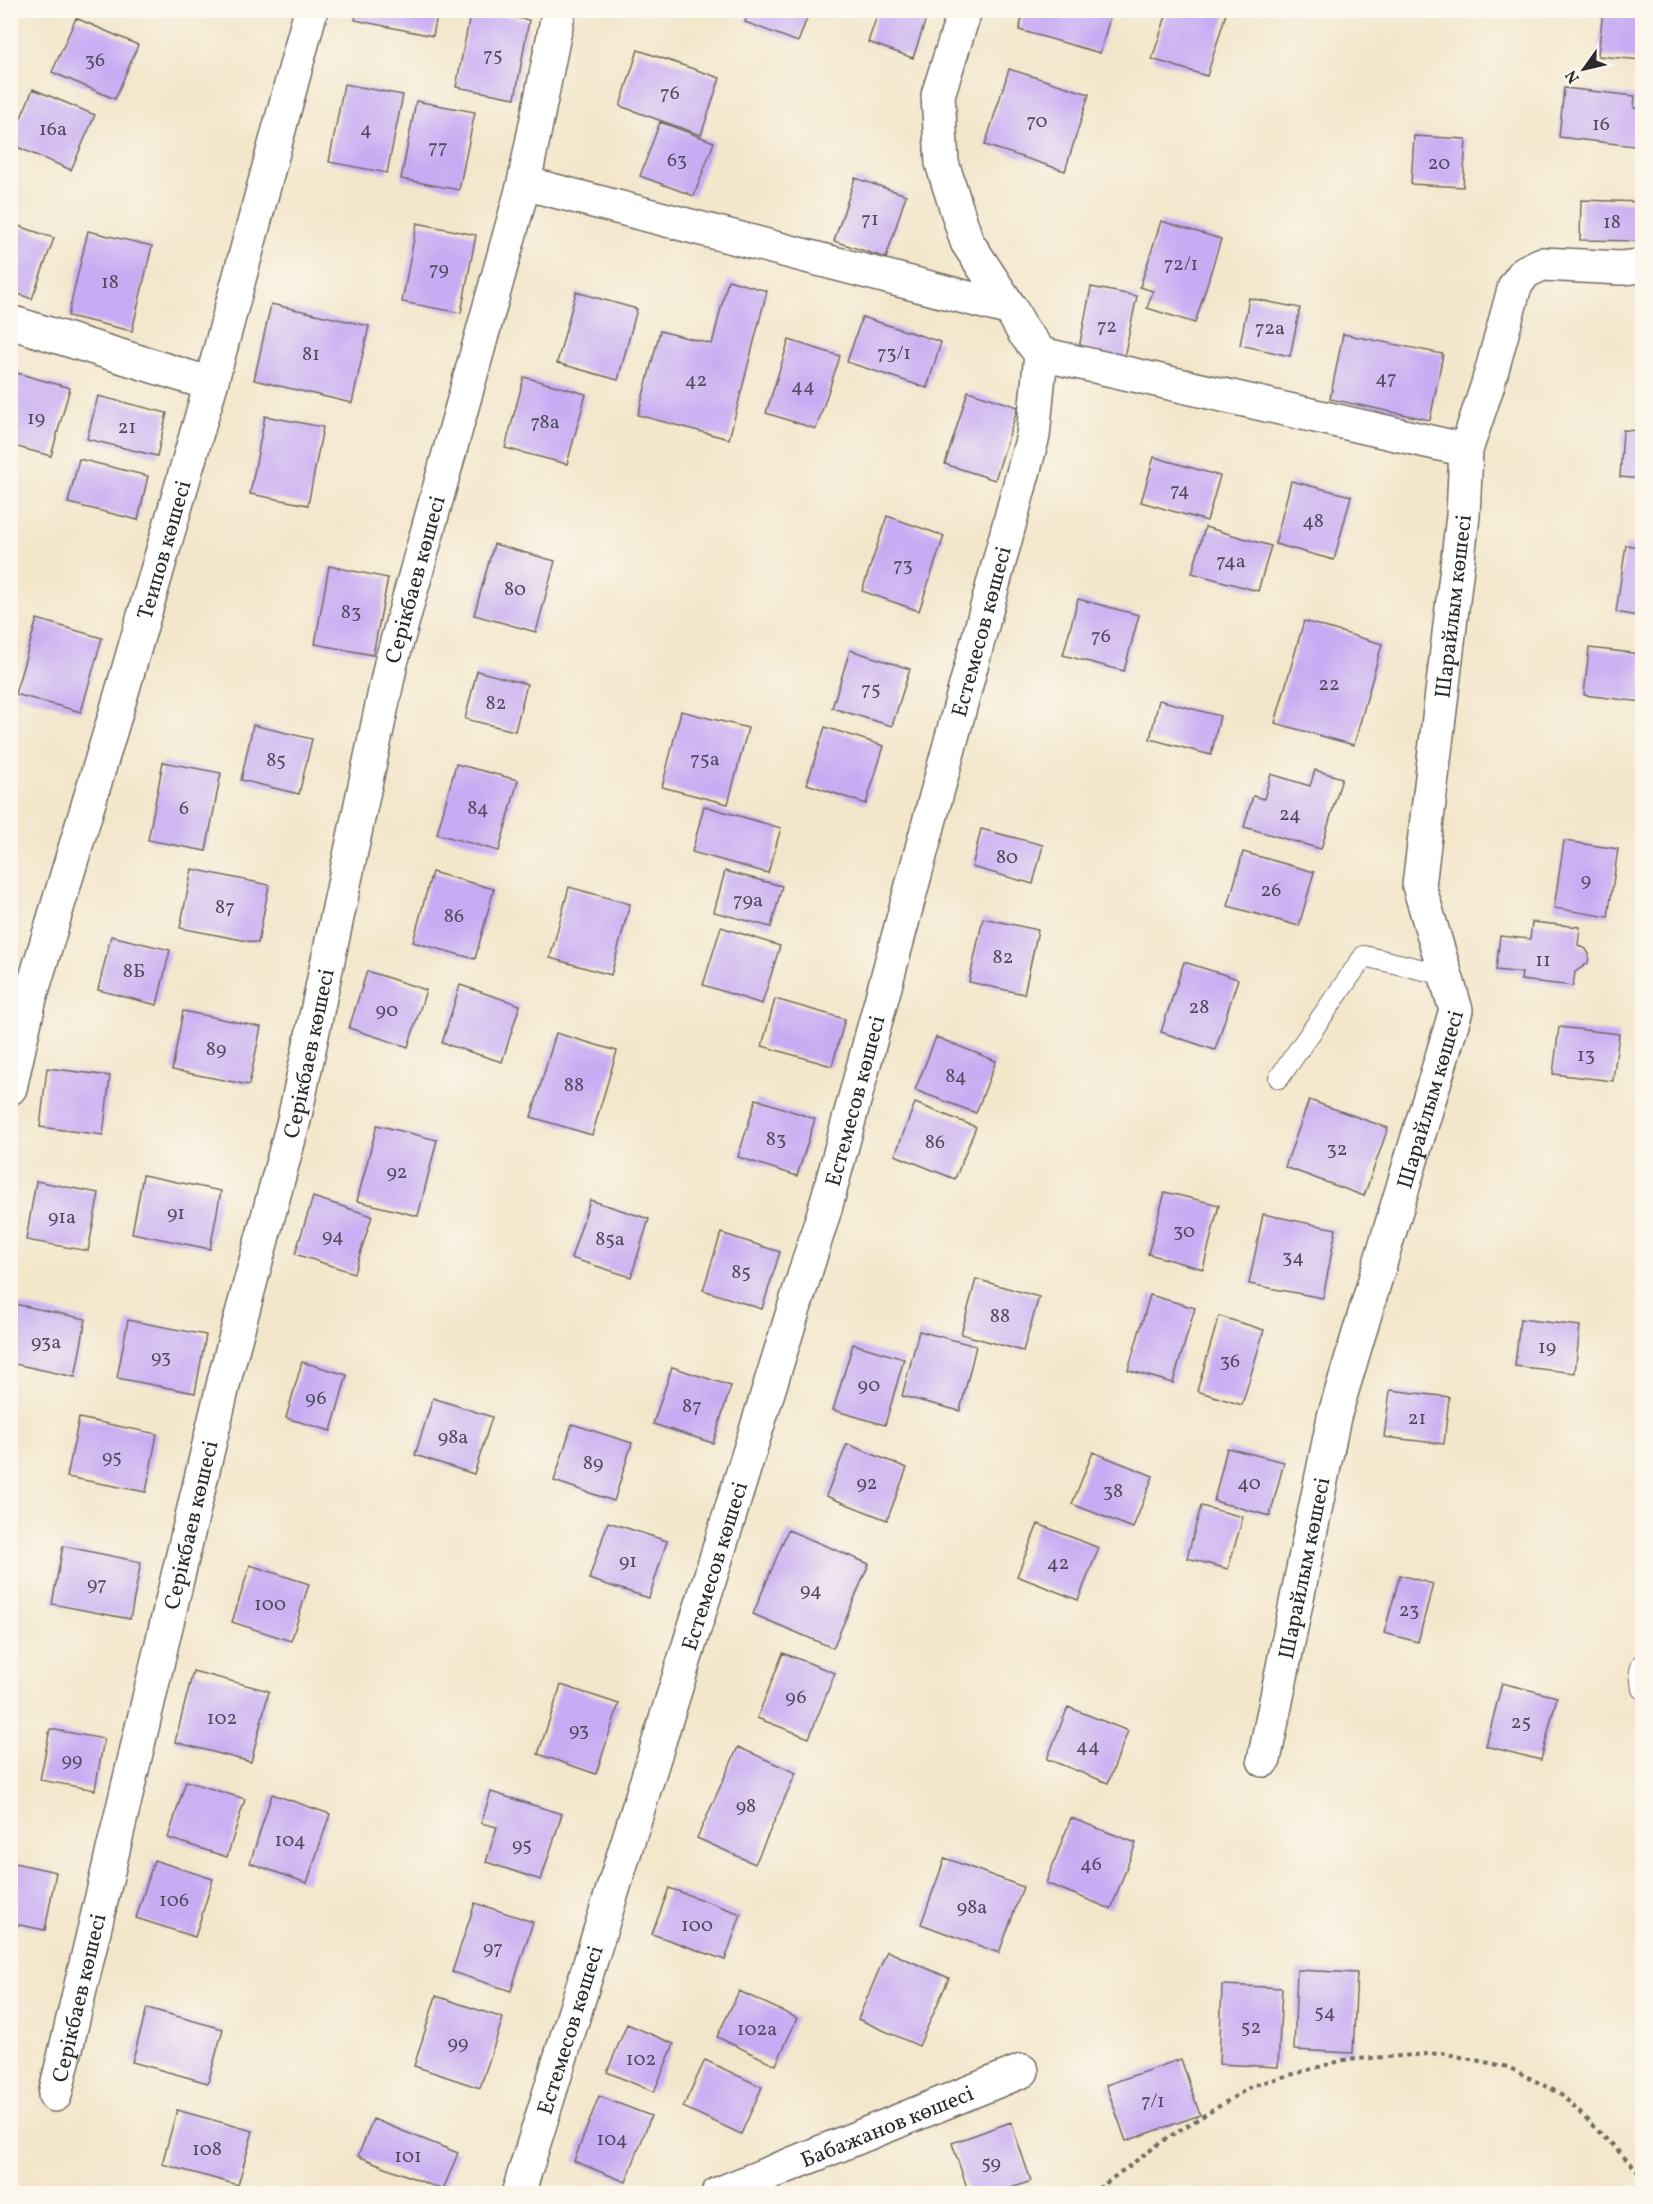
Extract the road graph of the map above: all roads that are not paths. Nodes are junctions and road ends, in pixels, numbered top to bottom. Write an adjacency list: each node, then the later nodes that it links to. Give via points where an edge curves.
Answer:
1 (310, 10): 9 (street, Теипов көшесі)
2 (559, 10): 4 (street, Серікбаев көшесі)
3 (965, 10): 6 (street, via 939,95 942,163 967,242)
4 (524, 183): 6 (street); 18 (street, Серікбаев көшесі, via 391,663 294,1120 226,1373)
5 (1642, 266): 10 (street, Шарайлым көшесі, via 1542,264 1525,272 1515,286)
6 (1011, 309): 8 (street)
7 (10, 322): 9 (street)
8 (1041, 354): 10 (street); 19 (street, Естемесов көшесі, via 1033,436 825,1209)
9 (212, 384): 13 (street, Теипов көшесі, via 30,998)
10 (1466, 450): 11 (street, Шарайлым көшесі, via 1463,516 1419,886)
11 (1445, 975): 12 (lane, via 1364,956); 16 (street, Шарайлым көшесі, via 1456,1010 1334,1417)
12 (1279, 1078)
13 (10, 1088)
14 (1642, 1664): 15 (lane)
15 (1642, 1689)
16 (1264, 1760)
17 (1022, 2072): 20 (street, Бабажанов көшесі)
18 (55, 2095)
19 (518, 2193)
20 (718, 2193)

